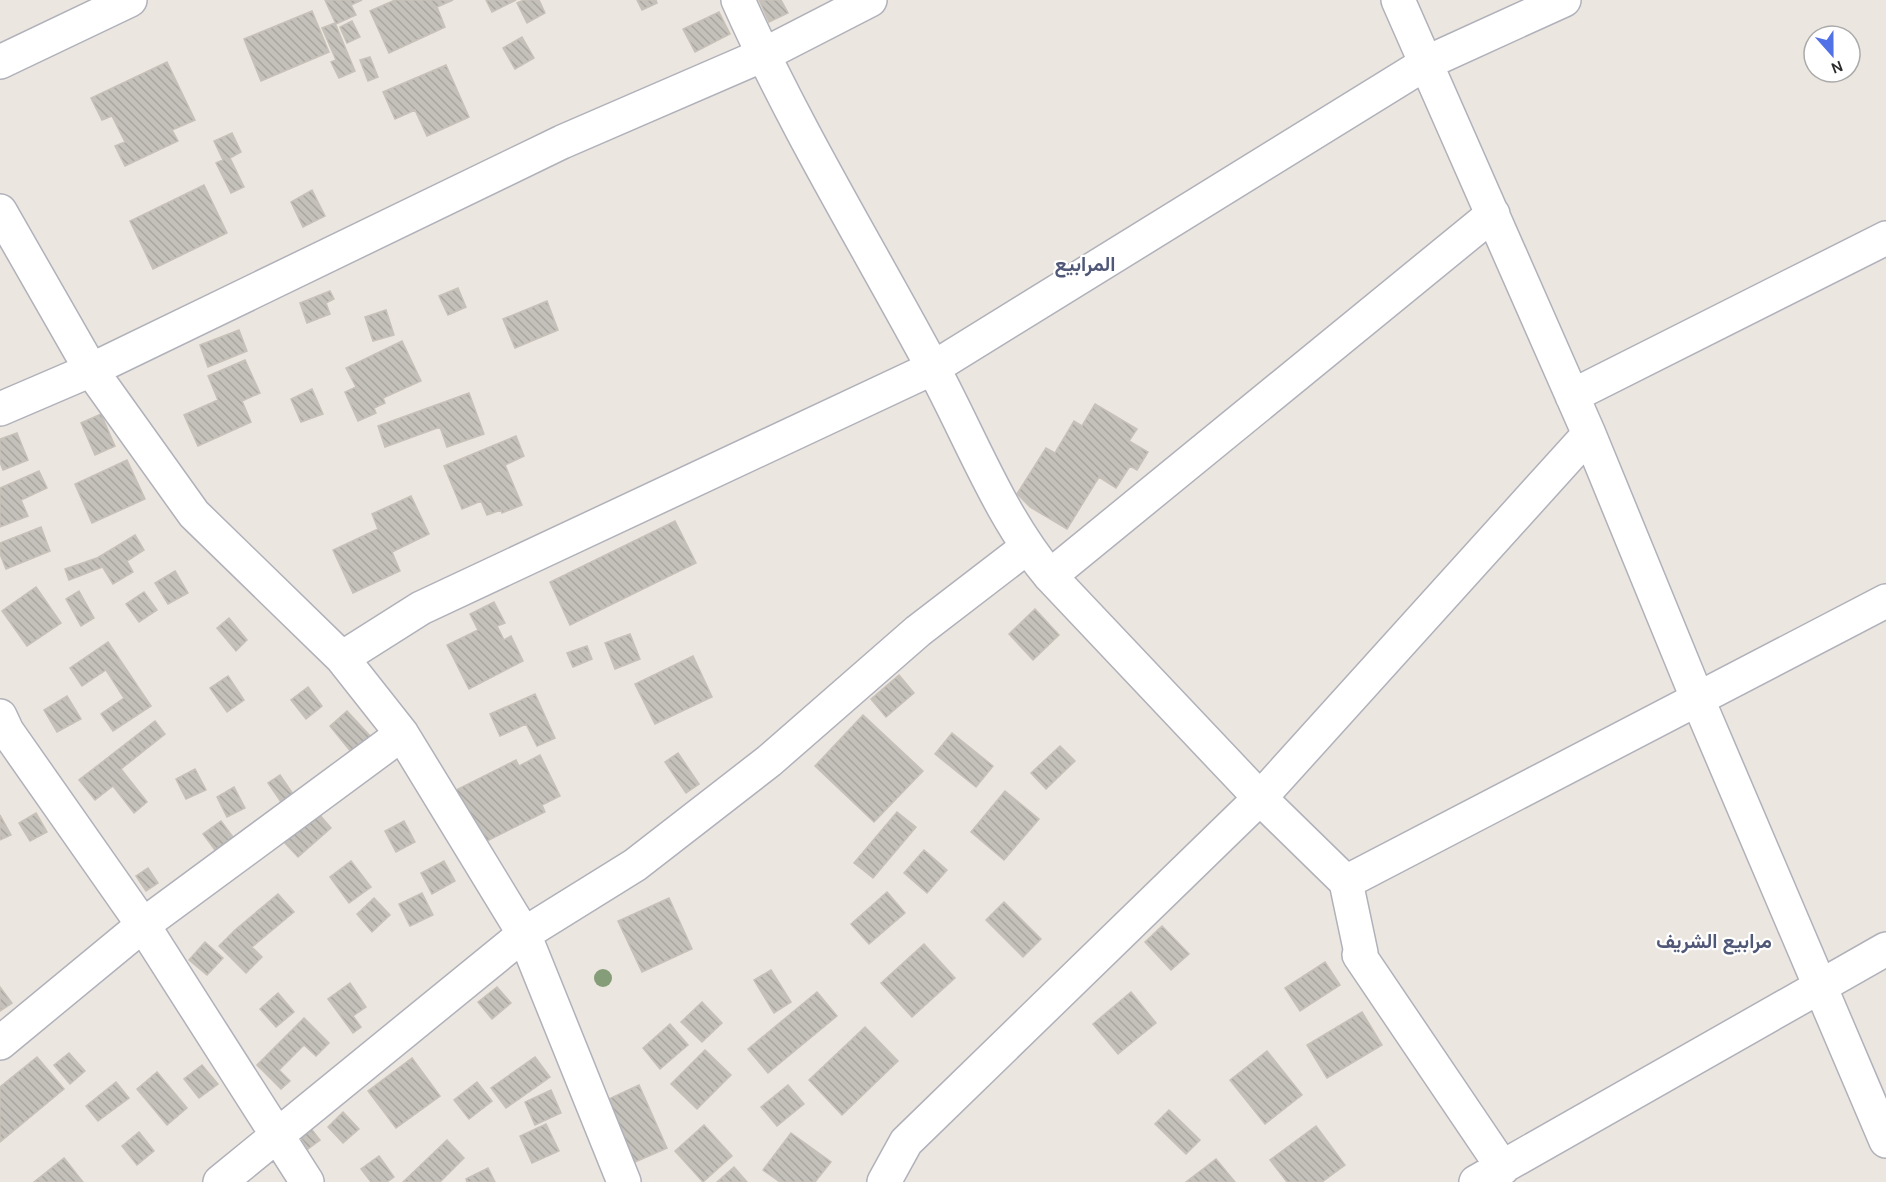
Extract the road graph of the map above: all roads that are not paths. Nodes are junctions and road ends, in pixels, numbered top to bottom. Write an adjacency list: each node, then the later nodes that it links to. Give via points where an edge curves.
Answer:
1 (130, 0): 7 (street)
2 (738, 0): 6 (street)
3 (870, 0): 6 (street)
4 (1398, 0): 8 (street)
5 (1564, 0): 8 (street)
6 (763, 56): 12 (street); 13 (street, via 562,142)
7 (0, 62)
8 (1428, 62): 10 (street); 12 (street)
9 (0, 211): 13 (street)
10 (1493, 214): 14 (street); 18 (street)
11 (1886, 238): 14 (street)
12 (933, 368): 17 (street); 20 (street, via 421,608)
13 (91, 370): 15 (street); 20 (street, via 194,514)
14 (1572, 396): 16 (street)
15 (0, 409)
16 (1589, 434): 21 (street); 24 (street)
17 (1026, 548): 18 (street); 27 (street, via 918,631 769,761 644,858)
18 (1050, 576): 24 (street)
19 (1886, 601): 21 (street)
20 (342, 658): 23 (street)
21 (1698, 700): 25 (street); 29 (street)
22 (2, 727): 26 (street)
23 (402, 734): 26 (street); 27 (street)
24 (1260, 798): 25 (street); 37 (street, via 906,1142)
25 (1346, 882): 33 (street, via 1359,955)
26 (143, 925): 30 (street); 31 (street)
27 (524, 934): 31 (street); 36 (street)
28 (1886, 949): 29 (street)
29 (1820, 985): 32 (street); 33 (street)
30 (0, 1043)
31 (278, 1136): 34 (street); 35 (street)
32 (1886, 1141)
33 (1490, 1175)
34 (220, 1182)
35 (307, 1182)
36 (624, 1182)
37 (884, 1182)

